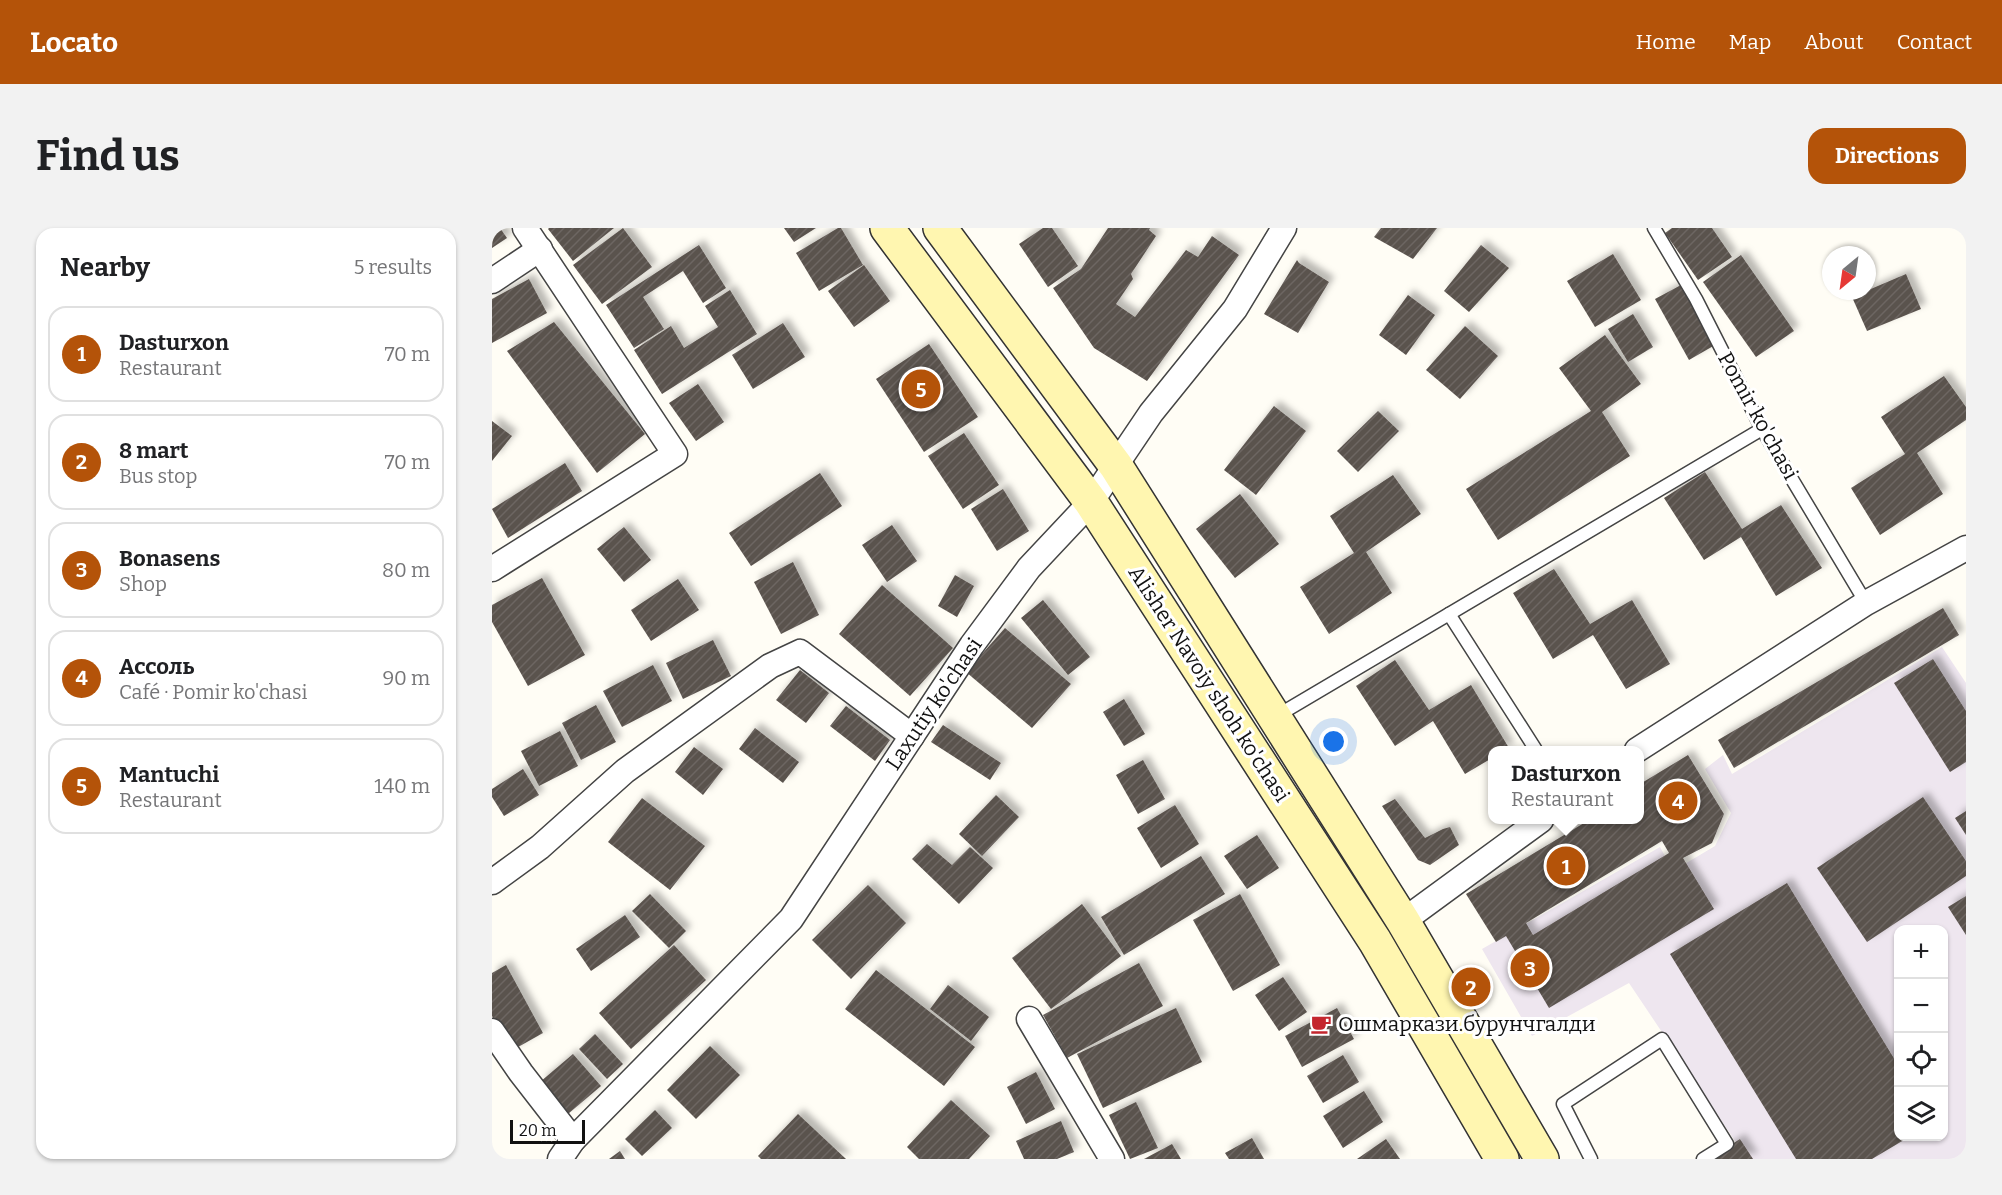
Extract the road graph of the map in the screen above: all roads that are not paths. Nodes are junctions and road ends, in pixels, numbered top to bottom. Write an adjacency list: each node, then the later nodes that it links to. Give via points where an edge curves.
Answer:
1 (525, 228): 6 (street)
2 (887, 228): 10 (main road, Alisher Navoiy shoh ko'chasi)
3 (940, 228): 9 (main road, Alisher Navoiy shoh ko'chasi)
4 (1284, 228): 9 (street, Laxutiy ko'chasi, via 1235,309 1151,413)
5 (1654, 228): 8 (lane, Pomir ko'chasi, via 1696,298)
6 (540, 249): 7 (street); 12 (street, via 675,454)
7 (492, 281)
8 (1762, 429): 13 (lane, Pomir ko'chasi); 14 (lane)
9 (1116, 466): 10 (street, Laxutiy ko'chasi); 15 (main road, Alisher Navoiy shoh ko'chasi)
10 (1091, 502): 16 (street, Laxutiy ko'chasi, via 1029,567); 26 (main road, Alisher Navoiy shoh ko'chasi, via 1375,941)
11 (1966, 549): 13 (street)
12 (492, 569)
13 (1866, 603): 18 (street)
14 (1449, 614): 15 (lane); 17 (lane)
15 (1274, 718): 21 (main road, Alisher Navoiy shoh ko'chasi)
16 (912, 736): 20 (street, via 800,652 770,666 625,771 540,847); 24 (street, Laxutiy ko'chasi, via 791,919)
17 (1533, 746)
18 (1643, 746)
19 (1534, 824): 21 (street)
20 (492, 882)
21 (1402, 921): 27 (main road, Alisher Navoiy shoh ko'chasi)
22 (1029, 1019): 25 (street)
23 (492, 1031): 24 (street)
24 (566, 1149)
25 (1112, 1159)
26 (1502, 1159)
27 (1542, 1159)
28 (1591, 1159): 29 (lane, via 1563,1104 1662,1040 1727,1144)
29 (1703, 1159)

